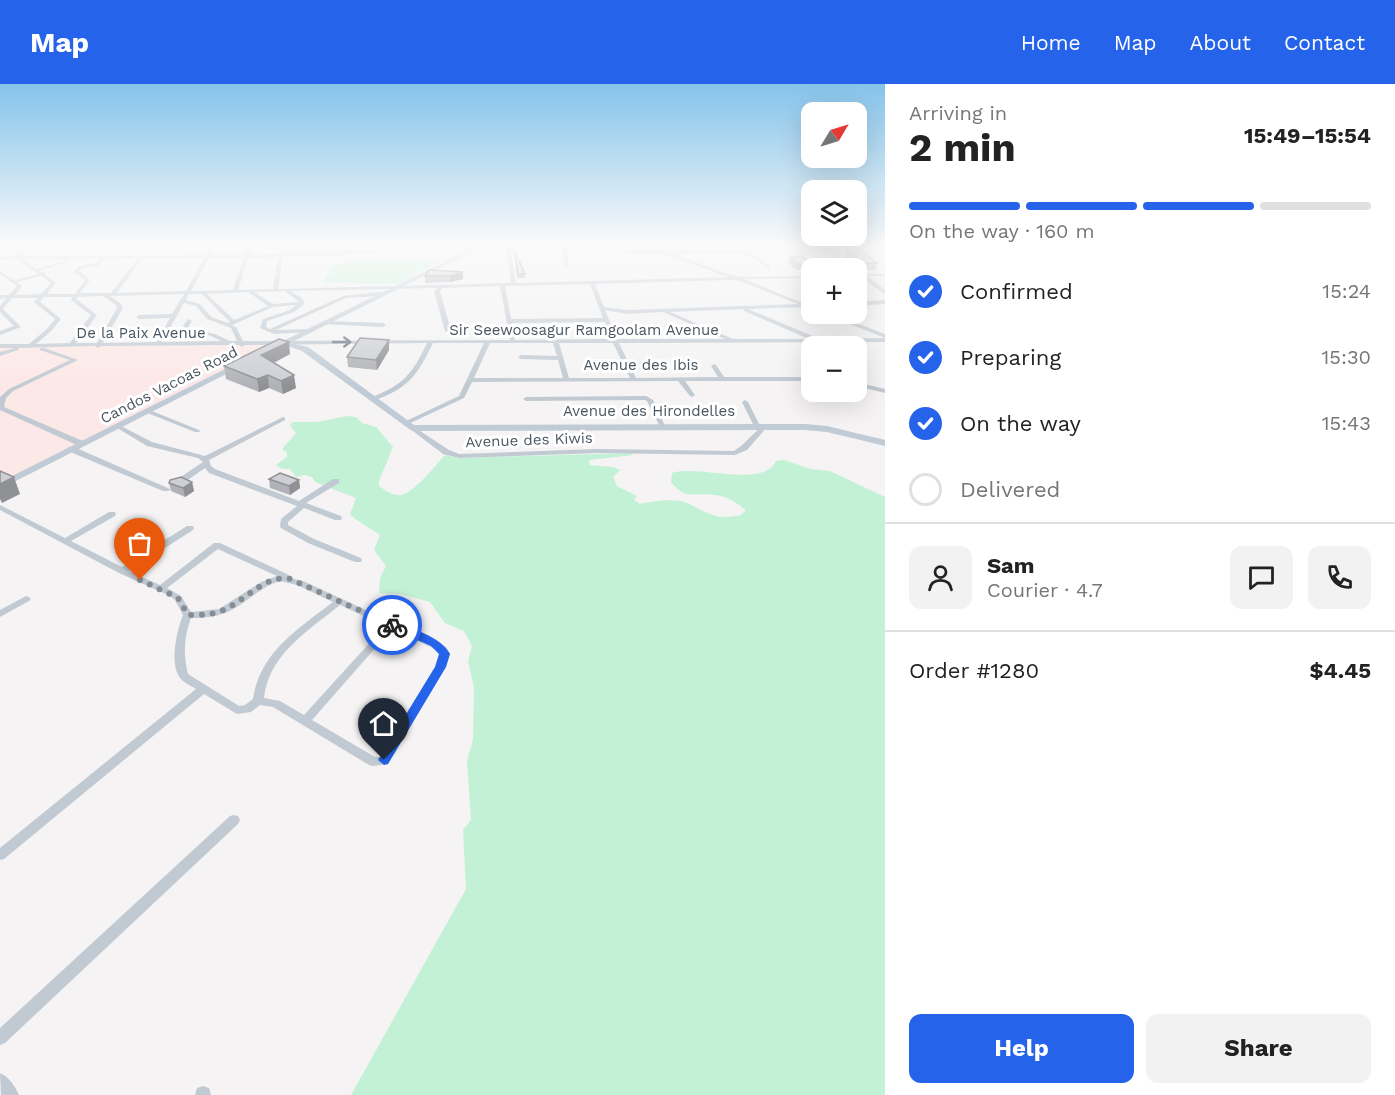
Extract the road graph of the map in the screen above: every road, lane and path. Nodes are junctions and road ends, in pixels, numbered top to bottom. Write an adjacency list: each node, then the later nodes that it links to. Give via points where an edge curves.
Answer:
1 (13, 293): 19 (street)
2 (45, 293): 20 (street)
3 (77, 293): 17 (street)
4 (120, 293): 14 (street)
5 (187, 293): 21 (street)
6 (205, 293): 37 (street)
7 (252, 293): 27 (street)
8 (272, 293): 24 (street)
9 (290, 293): 25 (street)
10 (438, 293): 43 (street)
11 (504, 293): 36 (street)
12 (596, 293): 29 (street)
13 (778, 293): 22 (street)
14 (113, 294): 16 (street)
15 (381, 294): 38 (main road, Candos Vacoas Road); 42 (street, via 345,297)
16 (105, 295): 17 (street); 63 (street, via 120,308)
17 (75, 296): 20 (street); 62 (street, via 74,302 94,315)
18 (0, 297): 19 (street)
19 (10, 297): 20 (street); 44 (street, via 0,309 18,327)
20 (42, 297): 61 (street, via 38,304 58,321)
21 (184, 301): 32 (street); 37 (street, via 198,305 209,318)
22 (801, 302)
23 (885, 302): 26 (street)
24 (286, 303): 25 (street); 27 (street)
25 (302, 303): 42 (street, via 265,320 263,327)
26 (867, 303)
27 (272, 306): 37 (street)
28 (801, 306): 30 (street)
29 (602, 308): 31 (street); 34 (street)
30 (741, 308): 31 (street); 45 (street)
31 (663, 311): 49 (street)
32 (175, 316): 33 (street); 56 (street)
33 (139, 317)
34 (607, 320): 36 (street); 48 (street)
35 (189, 321): 57 (street, via 188,329)
36 (509, 321): 52 (street)
37 (231, 323): 58 (street)
38 (325, 323): 40 (street); 41 (main road, Candos Vacoas Road)
39 (850, 324): 47 (street)
40 (383, 325)
41 (311, 330): 42 (street); 54 (main road, Candos Vacoas Road)
42 (270, 331)
43 (448, 331)
44 (0, 333)
45 (809, 336)
46 (801, 340): 49 (street, Sir Seewoosagur Ramgoolam Avenue)
47 (885, 340): 50 (street, Sir Seewoosagur Ramgoolam Avenue)
48 (615, 341): 49 (street, Sir Seewoosagur Ramgoolam Avenue); 53 (street, Sir Seewoosagur Ramgoolam Avenue); 72 (street)
49 (735, 341)
50 (867, 341)
51 (431, 342): 54 (street, Sir Seewoosagur Ramgoolam Avenue, one-way to 51); 55 (street, Sir Seewoosagur Ramgoolam Avenue); 81 (street, via 410,381)
52 (513, 342): 53 (street, Sir Seewoosagur Ramgoolam Avenue); 55 (street, Sir Seewoosagur Ramgoolam Avenue)
53 (556, 342): 67 (street)
54 (283, 343): 58 (street, De la Paix Avenue); 64 (main road, Candos Vacoas Road); 81 (main road, Avenue des Kiwis, via 305,349)
55 (486, 343): 75 (street)
56 (158, 345): 57 (street, De la Paix Avenue); 63 (street, De la Paix Avenue)
57 (233, 345): 58 (street, De la Paix Avenue)
58 (242, 345)
59 (0, 346): 60 (street, De la Paix Avenue)
60 (16, 346): 61 (street, De la Paix Avenue); 65 (street); 77 (street, via 42,349 75,360)
61 (30, 346): 62 (street, De la Paix Avenue)
62 (71, 346): 63 (street, De la Paix Avenue)
63 (98, 346)
64 (264, 352)
65 (0, 354)
66 (521, 357): 67 (street)
67 (560, 358): 71 (street)
68 (245, 362): 85 (main road, Candos Vacoas Road)
69 (714, 366): 70 (street)
70 (721, 378): 73 (street, Avenue des Ibis); 74 (street, Avenue des Ibis)
71 (566, 379): 72 (street, Avenue des Ibis); 75 (street, Avenue des Ibis)
72 (634, 379): 73 (street, Avenue des Ibis)
73 (681, 379): 80 (street)
74 (801, 379)
75 (470, 380): 87 (street, via 458,401)
76 (867, 387): 78 (street)
77 (10, 390): 79 (street); 84 (street, via 2,400)
78 (885, 391)
79 (0, 395)
80 (692, 395)
81 (372, 399): 87 (main road, Avenue des Kiwis)
82 (526, 399): 89 (street, via 646,398)
83 (745, 402): 90 (street)
84 (1, 410): 93 (street)
85 (147, 411): 88 (main road, Candos Vacoas Road); 91 (street)
86 (283, 419): 95 (street)
87 (409, 425): 89 (main road, Avenue des Hirondelles); 90 (street, Avenue des Kiwis, via 451,454 492,456 608,451 735,453 744,448)
88 (117, 426): 93 (main road, Candos Vacoas Road); 95 (street, via 150,444 195,453)
89 (662, 426): 90 (main road, Avenue des Hirondelles)
90 (761, 426): 92 (main road, Avenue des Hirondelles, via 827,429)
91 (197, 431)
92 (885, 443)
93 (82, 444): 94 (main road, Candos Vacoas Road)
94 (71, 449): 98 (main road, Candos Vacoas Road); 99 (street)
95 (206, 461): 97 (street); 100 (street, via 212,471 222,476)
96 (336, 481): 100 (street)
97 (179, 482)
98 (0, 486)
99 (166, 489)
100 (302, 505): 103 (street); 106 (street, via 284,521 284,526)
101 (0, 507): 105 (street)
102 (112, 514): 105 (street)
103 (338, 518)
104 (190, 528): 107 (street)
105 (65, 541): 107 (street)
106 (358, 560)
107 (122, 571): 109 (street)
108 (288, 578): 109 (street, via 216,545); 111 (street); 113 (street, via 268,581 220,611)
109 (160, 589): 113 (street, via 178,598)
110 (26, 599): 112 (street)
111 (340, 600): 114 (street); 116 (street, via 267,667 258,685)
112 (0, 614)
113 (188, 615): 115 (street, via 183,625 181,667 184,676)
114 (391, 625): 117 (street); 117 (street, via 435,644 445,654 384,760 373,762)
115 (203, 689): 116 (street, via 237,710 247,709); 119 (street)
116 (258, 701): 117 (street, via 276,704)
117 (304, 722)
118 (234, 820): 120 (street)
119 (0, 855)
120 (0, 1038)
121 (0, 1082): 122 (street)
122 (11, 1095)

